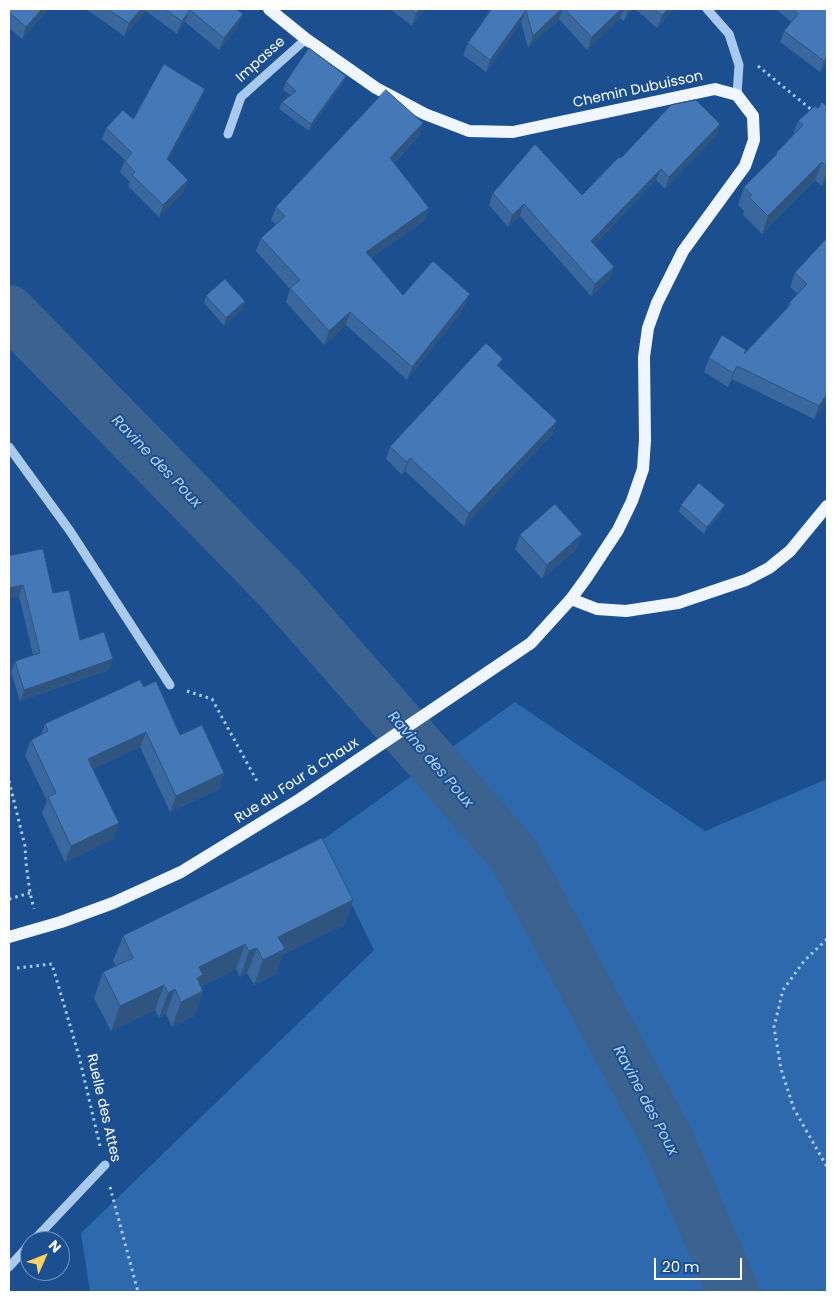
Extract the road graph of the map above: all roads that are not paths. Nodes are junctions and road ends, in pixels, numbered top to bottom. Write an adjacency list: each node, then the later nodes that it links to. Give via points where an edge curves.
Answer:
1 (269, 9): 3 (main road, Chemin Dubuisson)
2 (707, 9): 4 (street, via 729,34 739,65)
3 (306, 39): 4 (main road, Chemin Dubuisson, via 376,88 424,114 469,131 513,132 715,89); 5 (street, Impasse, via 241,96)
4 (737, 95): 8 (main road, via 753,116 754,140 745,166 683,250 658,303 648,328 644,357 643,469 618,530)
5 (228, 134)
6 (9, 447): 9 (street, via 70,531)
7 (827, 506): 8 (main road, via 790,551 769,568 746,580 678,603 626,612 597,609)
8 (570, 599): 10 (main road, Rue du Four à Chaux, via 531,644 300,799 182,872 61,922)
9 (170, 685)
10 (9, 937)
11 (105, 1165): 12 (street)
12 (42, 1231)
13 (20, 1255): 14 (street)
14 (9, 1267)

